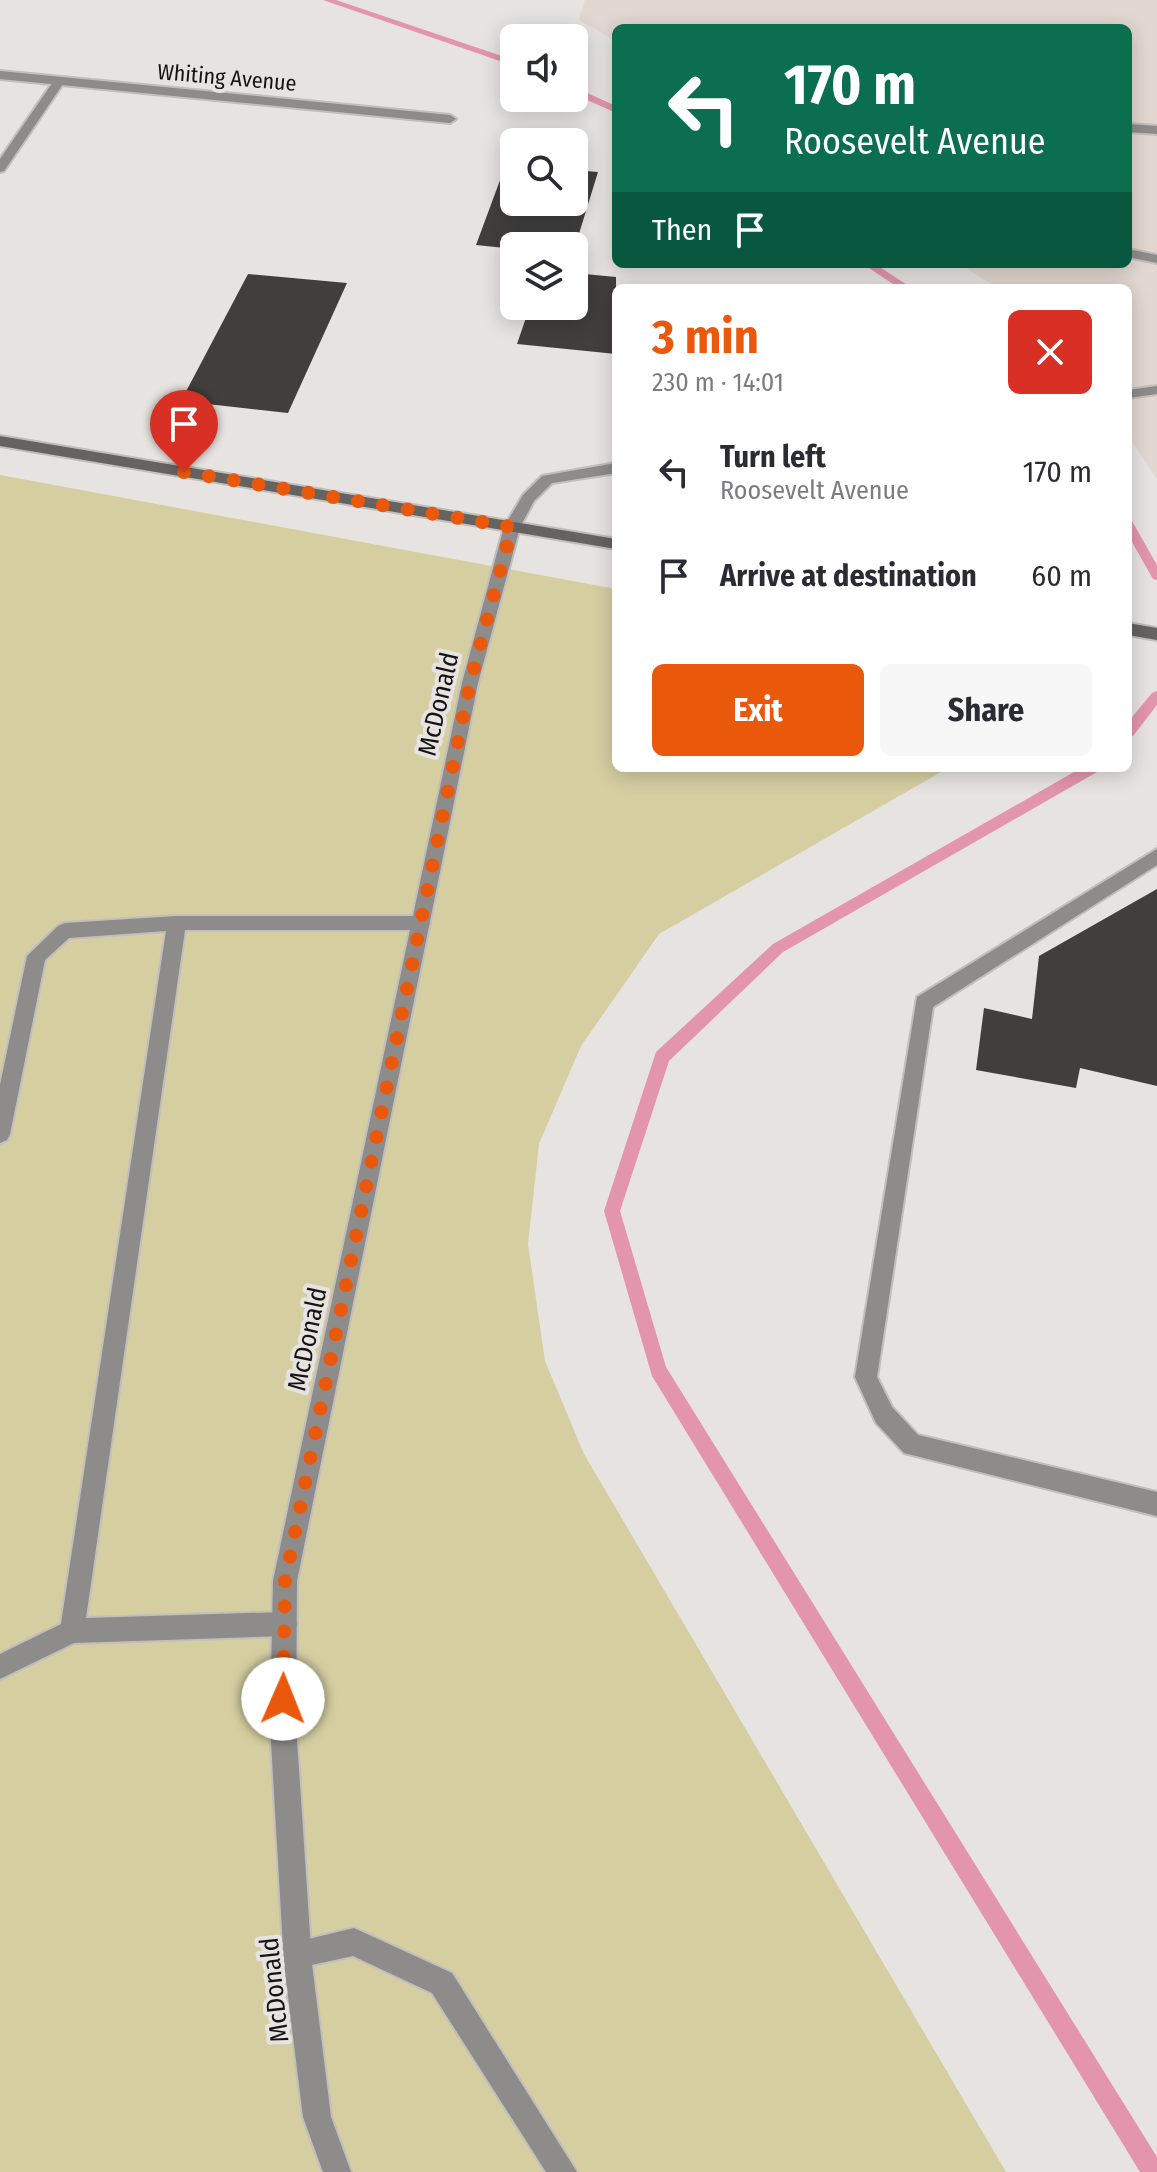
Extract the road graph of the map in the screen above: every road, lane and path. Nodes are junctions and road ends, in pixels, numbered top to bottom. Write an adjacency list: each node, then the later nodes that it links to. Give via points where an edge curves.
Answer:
1 (0, 75): 2 (street, Whiting Avenue)
2 (59, 81): 3 (street, Whiting Avenue); 6 (street)
3 (450, 119)
4 (1132, 128): 5 (street)
5 (1157, 130)
6 (0, 168)
7 (1132, 254): 8 (street)
8 (1157, 259)
9 (1157, 390): 10 (street)
10 (1132, 393)
11 (0, 441): 13 (main road)
12 (612, 469): 13 (street, McDonald, via 547,479 528,498)
13 (512, 527): 14 (main road); 19 (street, McDonald, via 470,683)
14 (612, 543)
15 (1132, 630): 16 (main road)
16 (1157, 634)
17 (1157, 856): 21 (street, via 924,1003 866,1377 888,1425 912,1445)
18 (177, 923): 19 (street); 20 (street, via 65,931 36,956); 23 (street)
19 (421, 923): 22 (street, McDonald, via 285,1581)
20 (0, 1134)
21 (1157, 1504)
22 (285, 1624): 23 (street); 25 (street, McDonald, via 283,1725)
23 (72, 1631): 24 (street)
24 (0, 1667)
25 (298, 1954): 26 (street, McDonald, via 317,2117); 27 (street, via 354,1942 442,1983)
26 (337, 2172)
27 (563, 2172)

